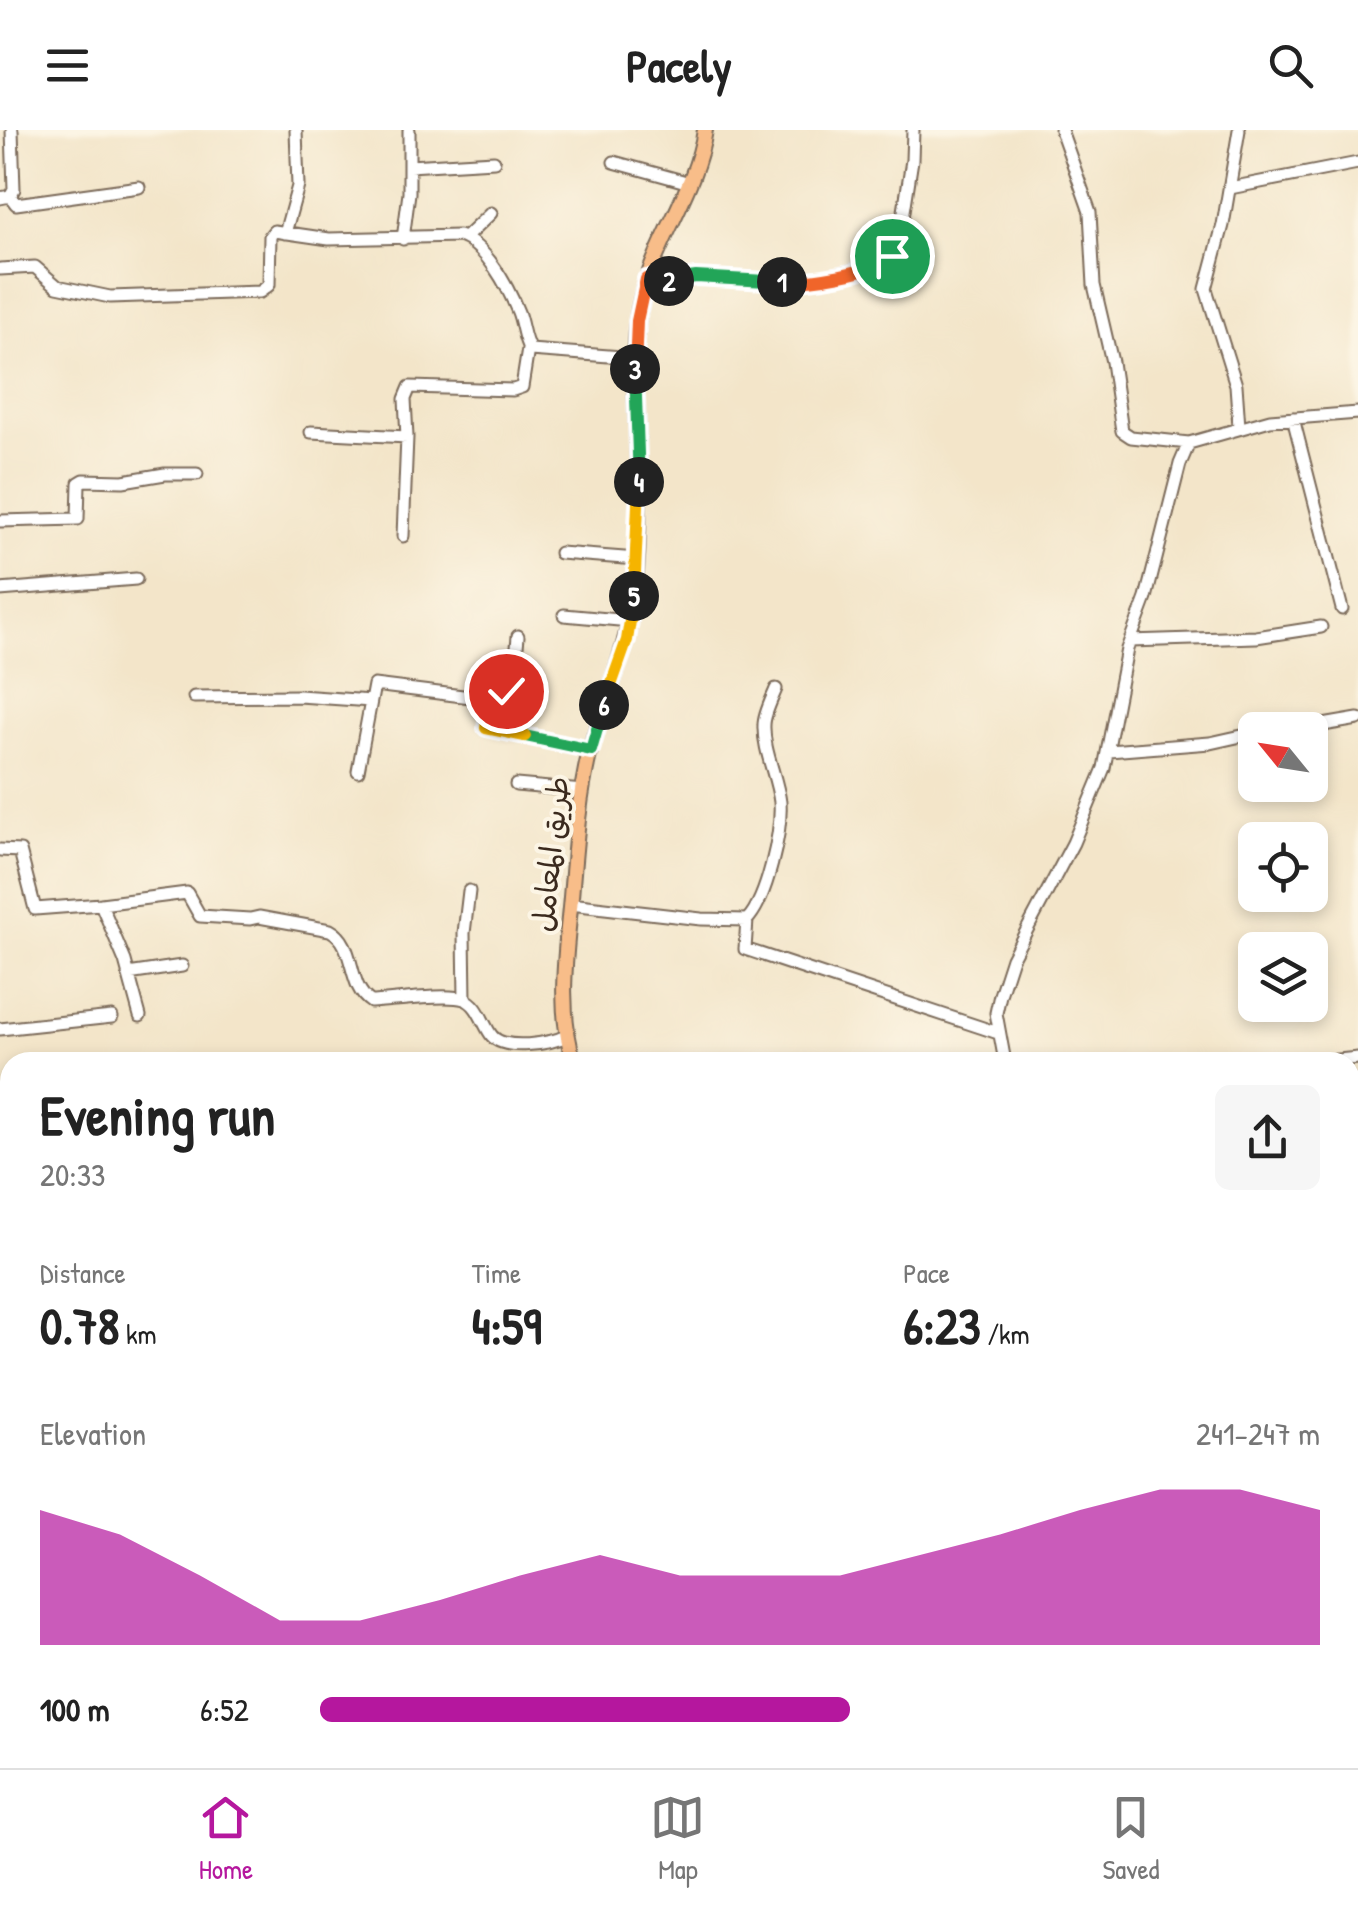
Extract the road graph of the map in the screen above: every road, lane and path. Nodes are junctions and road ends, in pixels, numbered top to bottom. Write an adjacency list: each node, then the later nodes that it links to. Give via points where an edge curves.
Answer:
1 (12, 130): 15 (street, via 14,189)
2 (296, 130): 17 (street, via 298,186)
3 (409, 130): 11 (street)
4 (706, 130): 12 (main road, طريق المعامل)
5 (913, 130): 21 (street, via 900,237 884,263 787,282)
6 (1061, 130): 29 (street, via 1090,212 1094,285 1122,432)
7 (1238, 130): 14 (street)
8 (494, 161): 11 (street)
9 (614, 162): 12 (street)
10 (1358, 163): 14 (street)
11 (409, 166): 18 (street)
12 (690, 183): 21 (main road, طريق المعامل)
13 (140, 187): 15 (street, via 16,204)
14 (1230, 188): 26 (street, via 1206,289 1236,384)
15 (5, 197)
16 (491, 214): 19 (street)
17 (285, 233): 18 (street); 20 (street, via 270,236 269,285 262,292 118,298 57,286 37,268)
18 (403, 238): 19 (street)
19 (465, 238): 22 (street, via 510,295)
20 (0, 269)
21 (646, 279): 23 (main road, طريق المعامل)
22 (528, 349): 23 (street); 28 (street, via 522,387 514,390 410,388)
23 (635, 358): 34 (main road, طريق المعامل)
24 (1358, 412): 25 (street)
25 (1293, 418): 26 (street); 37 (street)
26 (1239, 427): 29 (street)
27 (311, 432): 28 (street)
28 (407, 437): 32 (street)
29 (1189, 443): 42 (street)
30 (198, 474): 31 (street, via 84,480 78,519)
31 (0, 521)
32 (403, 536)
33 (560, 554): 34 (street)
34 (637, 560): 39 (main road, طريق المعامل)
35 (136, 579): 36 (street)
36 (0, 590)
37 (1342, 610)
38 (564, 614): 39 (street)
39 (630, 621): 50 (main road, طريق المعامل)
40 (1321, 627): 42 (street, via 1256,637)
41 (518, 636): 45 (street, via 506,691)
42 (1130, 641): 51 (street)
43 (776, 688): 59 (street, via 764,725 780,804 766,886)
44 (194, 697): 46 (street)
45 (491, 700): 46 (street, via 374,685); 50 (street, via 486,728)
46 (371, 701): 52 (street)
47 (1358, 719): 48 (street)
48 (1328, 724)
49 (1238, 736): 51 (street)
50 (591, 750): 54 (main road, طريق المعامل)
51 (1109, 751): 66 (street, via 1073,842 1012,958 996,1013)
52 (358, 771)
53 (516, 785): 54 (street)
54 (583, 791): 58 (main road, طريق المعامل)
55 (0, 850): 57 (street, via 20,851 34,909)
56 (469, 891): 62 (street)
57 (101, 904): 61 (street); 62 (street, via 187,893 200,916 259,916 338,934 371,1002)
58 (570, 904): 59 (street); 67 (main road, طريق المعامل, via 562,999)
59 (747, 920): 66 (street, via 746,948 770,960)
60 (182, 966): 61 (street)
61 (128, 974): 63 (street)
62 (465, 999): 67 (street, via 500,1042 547,1045)
63 (140, 1016)
64 (112, 1018): 65 (street)
65 (0, 1030)
66 (998, 1033): 69 (street)
67 (566, 1036): 68 (main road, طريق المعامل)
68 (571, 1052)
69 (1003, 1052)

